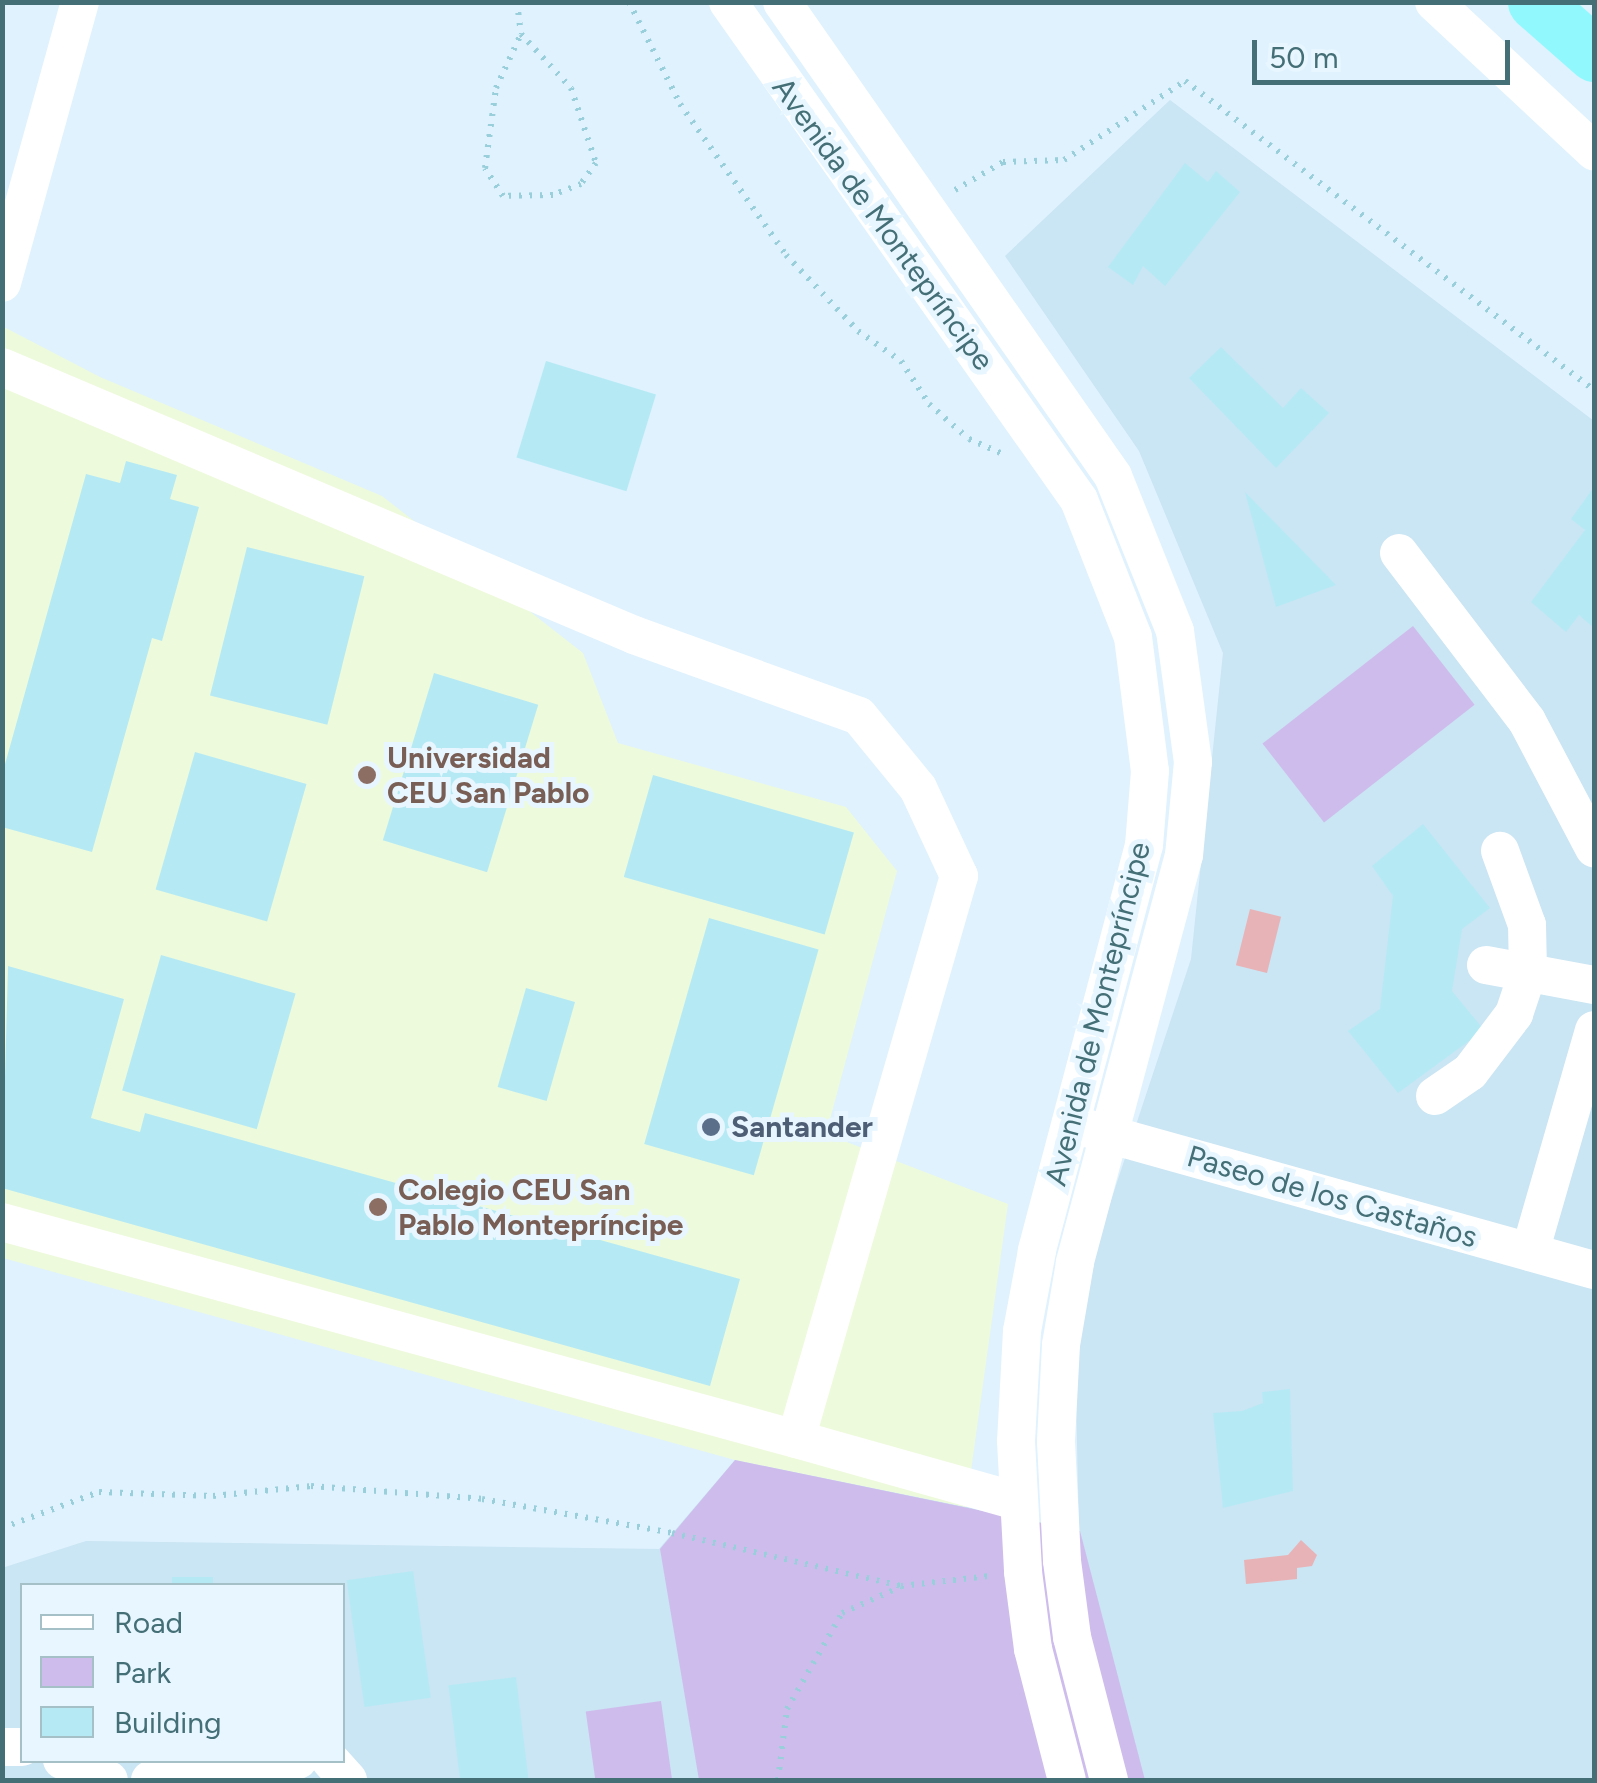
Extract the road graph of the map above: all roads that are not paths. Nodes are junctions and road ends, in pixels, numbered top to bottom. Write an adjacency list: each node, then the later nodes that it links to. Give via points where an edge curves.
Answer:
1 (80, 2): 8 (street)
2 (728, 2): 18 (street, Avenida de Montepríncipe, via 1079,500 1128,620 1150,771 1144,845)
3 (782, 2): 19 (street, Avenida de Montepríncipe, via 1113,476 1174,631 1194,762 1184,855)
4 (1434, 2): 7 (street)
5 (1535, 2): 6 (highway)
6 (1594, 54)
7 (1594, 151)
8 (2, 282)
9 (2, 368): 23 (street, via 634,635 860,716 918,788 959,876)
10 (1399, 553): 11 (street, via 1527,720)
11 (1594, 848)
12 (1500, 851): 14 (street, via 1527,925)
13 (1486, 965): 14 (street)
14 (1528, 972): 15 (street); 17 (street, via 1514,1014 1470,1072)
15 (1594, 985)
16 (1594, 1030): 21 (street)
17 (1436, 1096)
18 (1070, 1123): 19 (street, Paseo de los Castaños); 24 (street, Avenida de Montepríncipe, via 1022,1332)
19 (1110, 1136): 21 (street, Paseo de los Castaños); 29 (street, Avenida de Montepríncipe, via 1075,1263 1061,1344 1056,1442 1072,1637)
20 (2, 1222): 23 (street)
21 (1530, 1252): 22 (street, Paseo de los Castaños)
22 (1594, 1270)
23 (796, 1438): 24 (street)
24 (1017, 1501): 28 (street, Avenida de Montepríncipe, via 1033,1649)
25 (286, 1763): 26 (street)
26 (249, 1772): 27 (street, via 195,1763)
27 (150, 1780)
28 (1067, 1780)
29 (1109, 1780)

